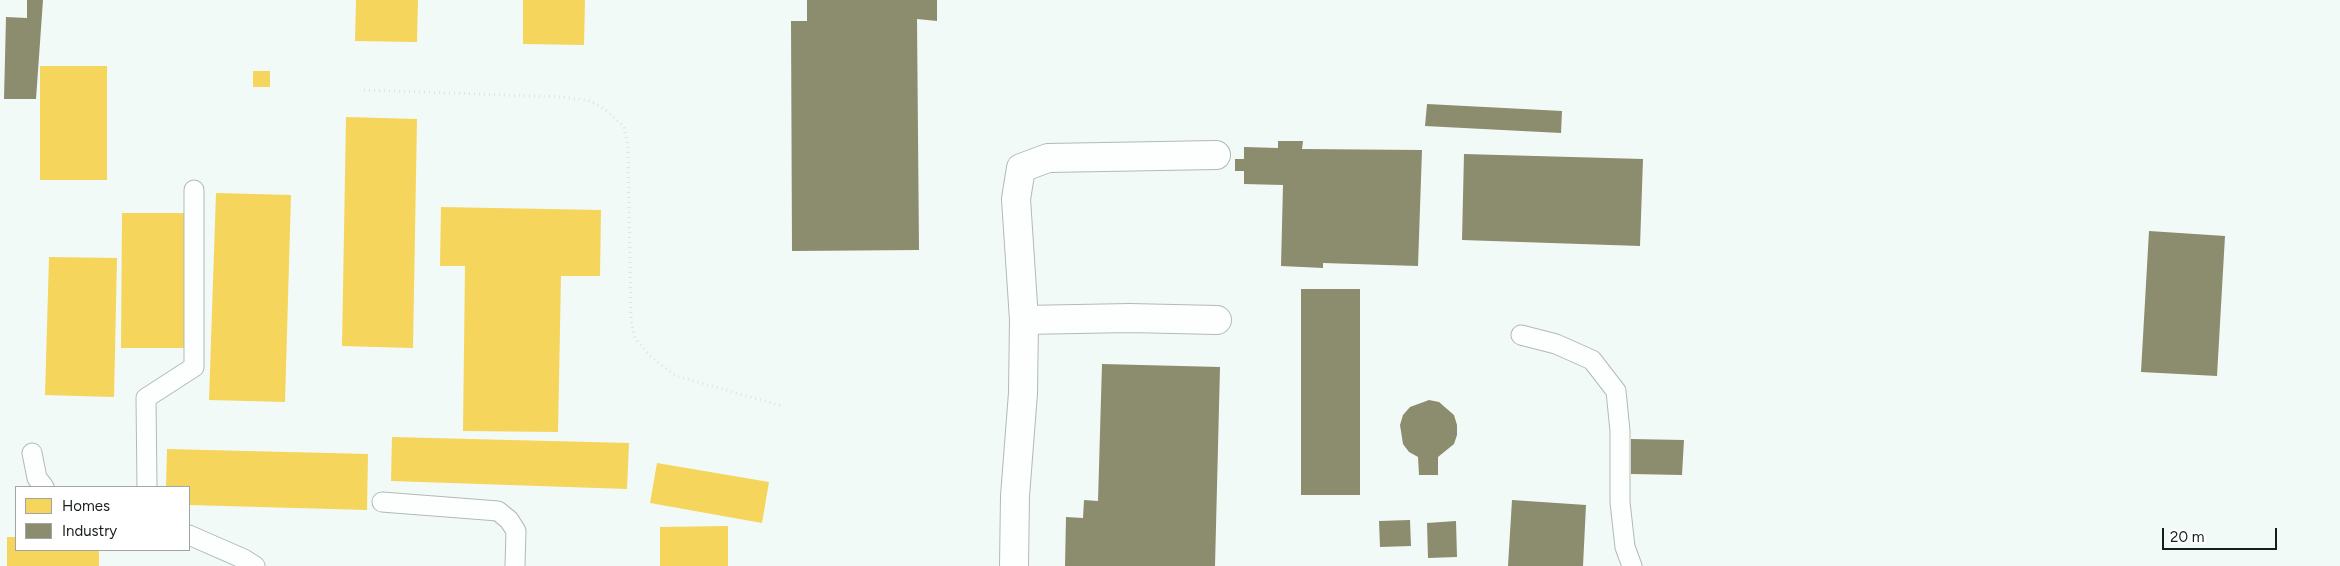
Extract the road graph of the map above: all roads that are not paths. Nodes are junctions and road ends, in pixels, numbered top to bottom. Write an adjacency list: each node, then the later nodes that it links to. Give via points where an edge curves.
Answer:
1 (1216, 155): 3 (street, via 1048,158 1021,168 1016,199)
2 (194, 190): 8 (lane, via 194,367 146,398)
3 (1024, 320): 4 (street); 13 (street)
4 (1217, 320)
5 (1521, 335): 14 (lane, via 1556,344 1592,360 1616,391 1620,431 1620,502 1625,547)
6 (32, 452): 7 (lane, via 37,478)
7 (43, 486)
8 (147, 486)
9 (382, 502): 12 (lane, via 498,511 516,532)
10 (190, 535): 11 (lane)
11 (254, 566)
12 (515, 566)
13 (1014, 566)
14 (1632, 566)

